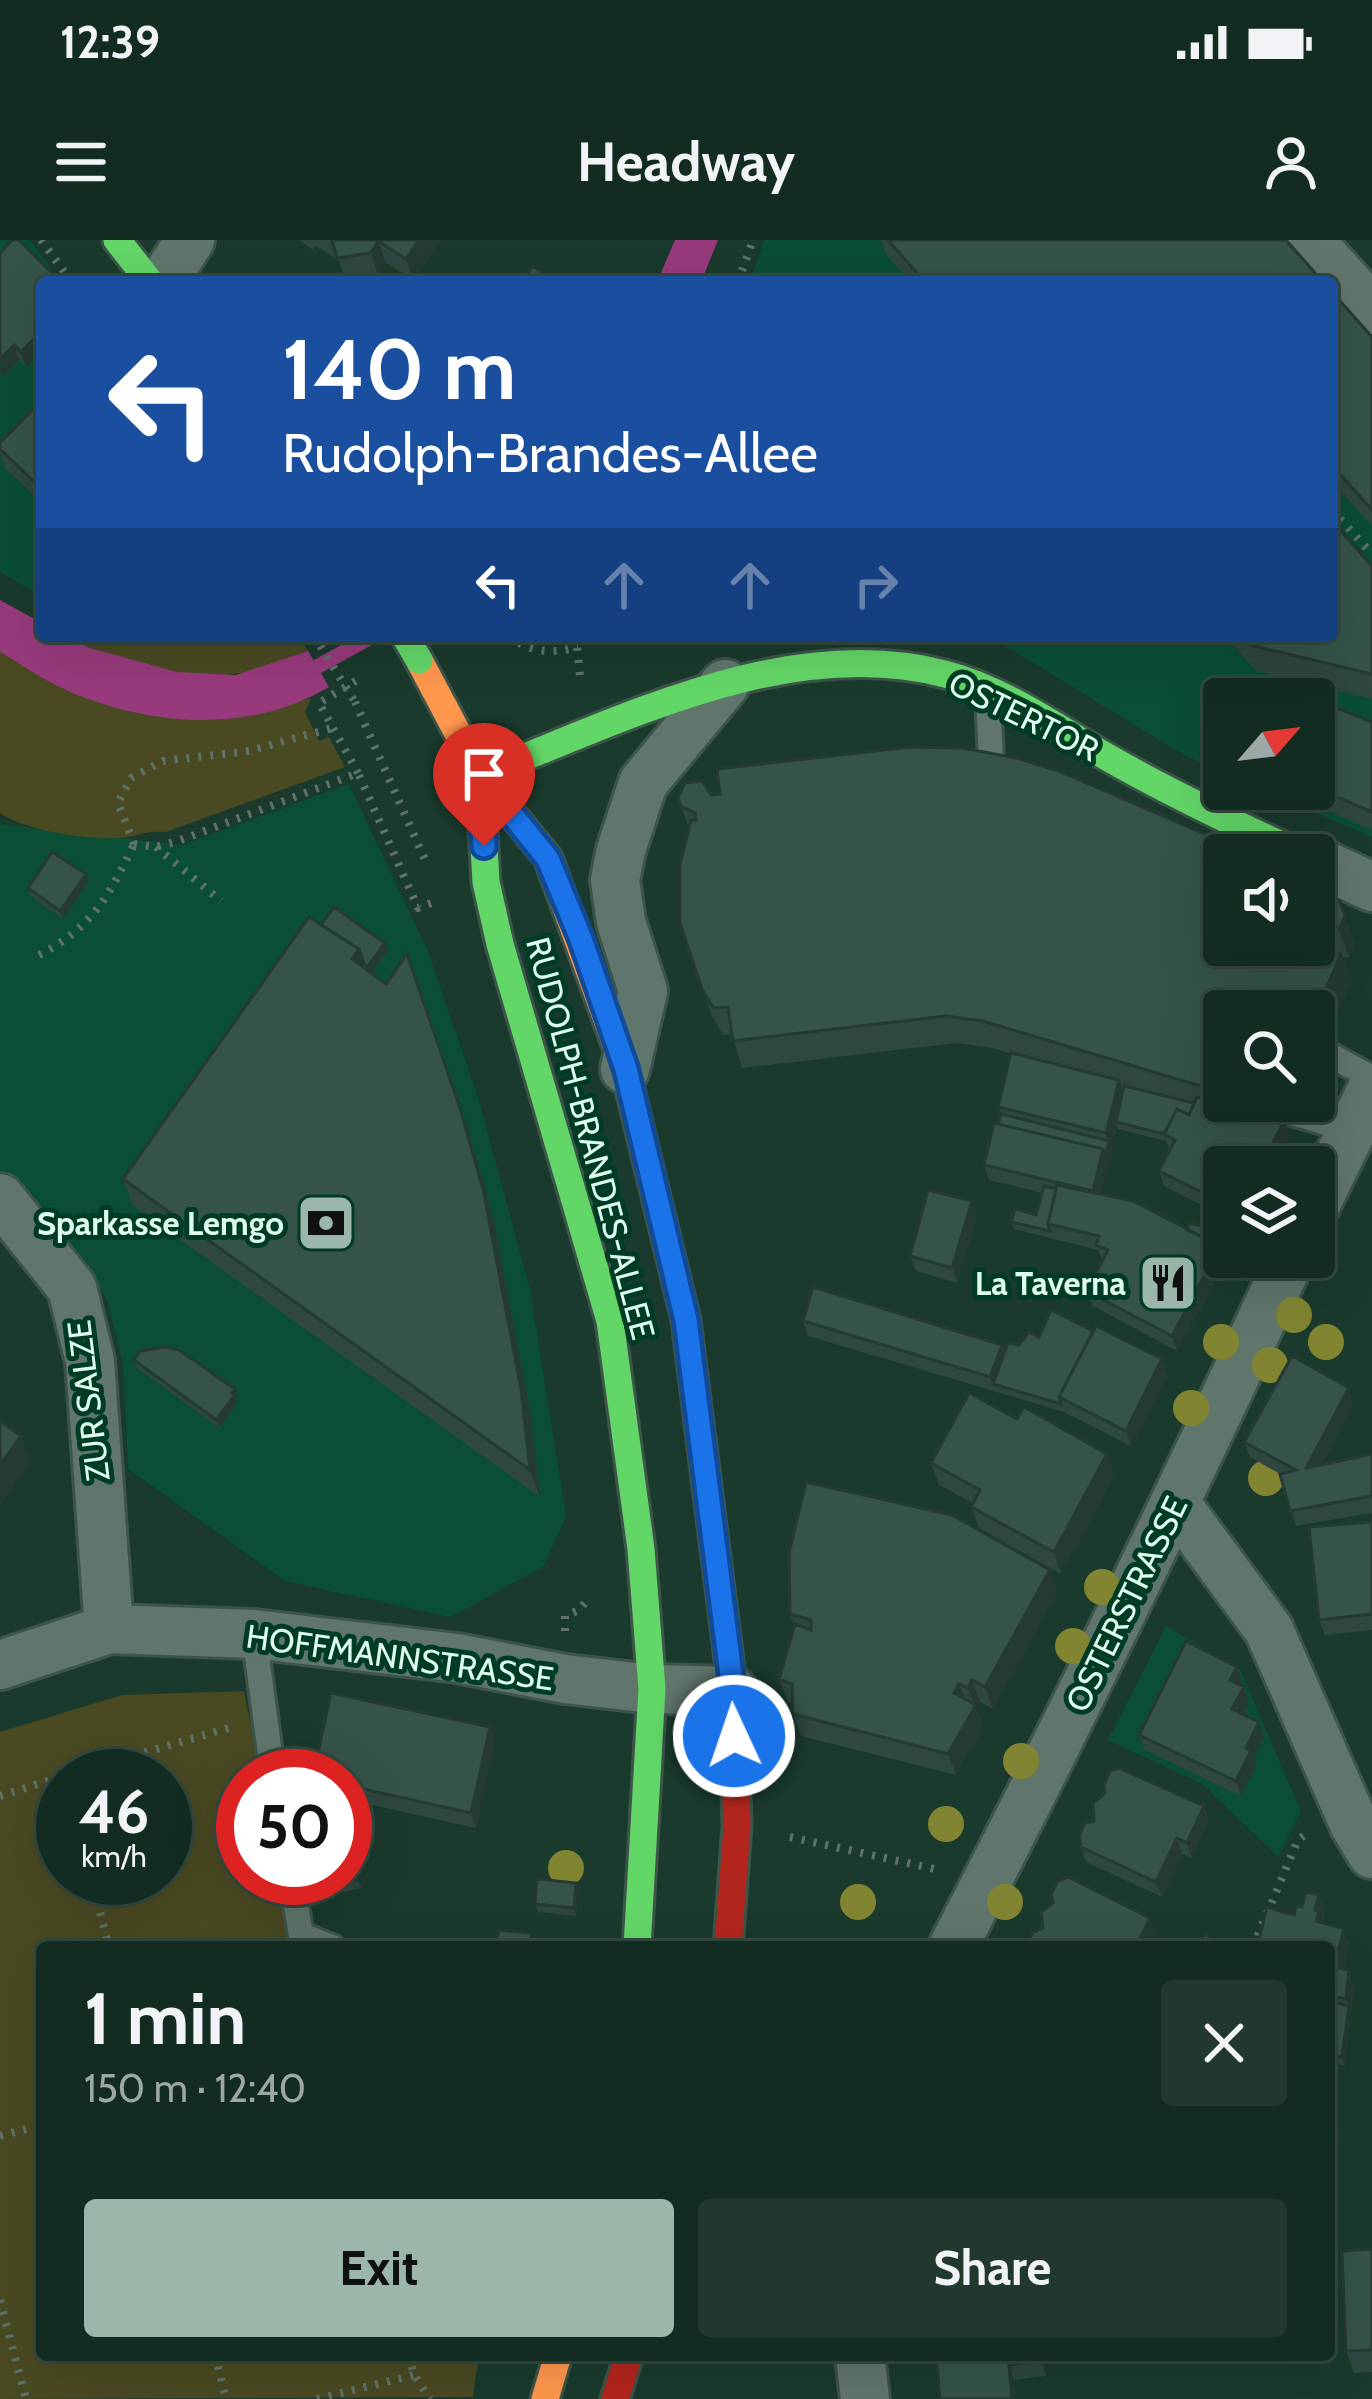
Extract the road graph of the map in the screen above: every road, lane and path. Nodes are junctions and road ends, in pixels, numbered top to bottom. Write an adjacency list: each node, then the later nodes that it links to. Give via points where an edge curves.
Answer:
1 (41, 240): 6 (path)
2 (117, 240): 7 (main road)
3 (190, 240): 8 (street)
4 (753, 240): 9 (path)
5 (1309, 240): 10 (street)
6 (68, 276)
7 (145, 276)
8 (168, 276)
9 (740, 276)
10 (1372, 310)
11 (1338, 517): 12 (path)
12 (1372, 554)
13 (318, 642): 19 (path, bridge)
14 (519, 642): 15 (path, via 555,653)
15 (577, 642)
16 (412, 648): 21 (main road)
17 (725, 684): 18 (main road, OSTERTOR, via 886,664 946,675); 21 (main road, OSTERTOR); 34 (street, via 643,783 621,850 621,922 643,991)
18 (988, 694): 22 (lane); 23 (main road, OSTERTOR, via 1106,766)
19 (355, 703)
20 (358, 773): 26 (path, via 332,728 249,751 163,761 131,778 118,803); 27 (path); 30 (path, via 418,908)
21 (480, 775): 34 (main road, RUDOLPH-BRANDES-ALLEE, via 548,859); 44 (main road, RUDOLPH-BRANDES-ALLEE, via 486,882 500,944 610,1321)
22 (992, 780)
23 (1160, 786): 24 (lane); 25 (main road, OSTERTOR)
24 (1160, 821)
25 (1233, 834)
26 (134, 844): 27 (path); 32 (path, via 109,896 79,932)
27 (155, 847): 31 (path)
28 (1335, 871): 29 (street, OSTERTOR)
29 (1372, 886)
30 (442, 898)
31 (221, 901)
32 (39, 955)
33 (1335, 1058): 35 (lane)
34 (626, 1069): 45 (main road, RUDOLPH-BRANDES-ALLEE, via 686,1320)
35 (1372, 1078)
36 (1361, 1109): 37 (street)
37 (1335, 1164)
38 (0, 1198): 41 (street, ZUR SALZE, via 72,1288 90,1361)
39 (1281, 1278): 40 (street, OSTERSTRASSE)
40 (1176, 1504): 51 (street, via 1269,1630); 54 (street, OSTERSTRASSE)
41 (109, 1629): 42 (street, HOFFMANNSTRASSE); 43 (street, HOFFMANNSTRASSE)
42 (254, 1634): 44 (street, HOFFMANNSTRASSE); 46 (lane)
43 (0, 1665)
44 (652, 1689): 45 (street, HOFFMANNSTRASSE); 59 (main road, RUDOLPH-BRANDES-ALLEE)
45 (733, 1691): 60 (main road, RUDOLPH-BRANDES-ALLEE, via 737,1826)
46 (262, 1718): 47 (path); 48 (lane)
47 (156, 1749)
48 (268, 1749)
49 (36, 1785): 50 (path)
50 (0, 1796)
51 (1346, 1804): 53 (street); 62 (path, via 1298,1840)
52 (772, 1834): 54 (path)
53 (1372, 1854)
54 (988, 1880): 61 (street, OSTERSTRASSE)
55 (99, 1905): 57 (path)
56 (296, 1905): 58 (lane, via 301,1935)
57 (108, 1941)
58 (316, 1941)
59 (638, 1941)
60 (728, 1941)
61 (956, 1941)
62 (1256, 1941)
63 (36, 2127): 64 (path)
64 (0, 2136)
65 (0, 2300): 72 (path)
66 (216, 2361): 73 (path)
67 (410, 2361): 71 (path)
68 (556, 2361): 76 (main road)
69 (627, 2361): 77 (main road)
70 (861, 2361): 78 (street)
71 (414, 2375): 74 (path); 75 (path)
72 (26, 2399)
73 (226, 2399)
74 (317, 2399)
75 (430, 2399)
76 (544, 2399)
77 (615, 2399)
78 (866, 2399)

